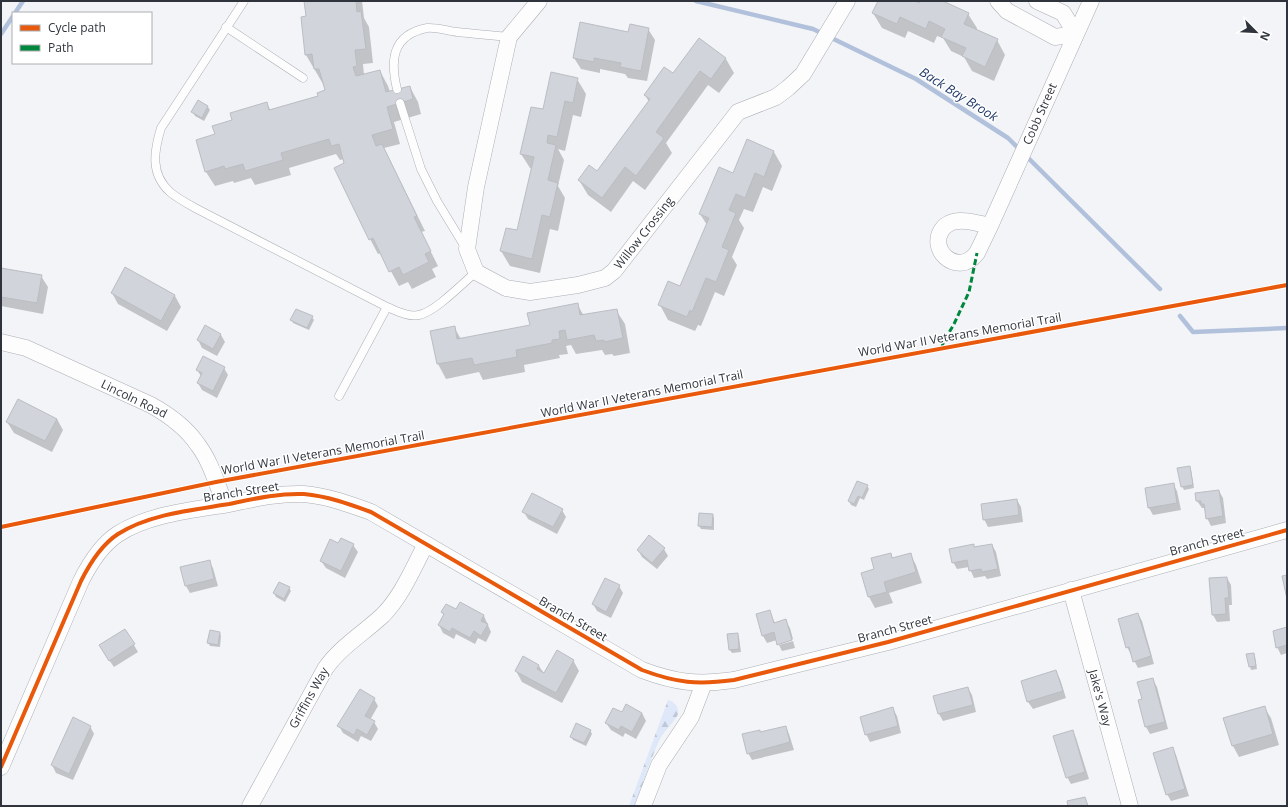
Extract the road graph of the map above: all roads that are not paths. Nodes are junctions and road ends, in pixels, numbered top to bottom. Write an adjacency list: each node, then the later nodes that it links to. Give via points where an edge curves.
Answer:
1 (244, 1): 7 (lane)
2 (539, 1): 9 (street)
3 (847, 1): 15 (street, Willow Crossing, via 803,74 776,97 738,112 614,271 605,278 578,286 530,292 506,288)
4 (998, 1): 8 (street, via 1007,11 1055,37)
5 (1037, 1): 8 (street, via 1063,13)
6 (1091, 1): 8 (street, Cobb Street)
7 (226, 27): 10 (lane); 16 (lane, via 160,128 155,164 159,180 170,192 199,210)
8 (1076, 34): 13 (street, Cobb Street)
9 (509, 37): 11 (lane, via 428,28 412,33 401,41 396,49 393,62); 14 (street, via 476,187)
10 (303, 78)
11 (397, 89)
12 (400, 103): 14 (lane, via 421,169 437,201)
13 (990, 226)
14 (467, 249): 15 (street)
15 (476, 272): 16 (lane, via 434,308 420,315 406,315)
16 (387, 308): 18 (lane)
17 (1, 342): 19 (street, Lincoln Road, via 26,348 168,415 199,445)
18 (339, 396)
19 (225, 504): 21 (street, Branch Street, via 292,494 336,500 371,512); 24 (street, Branch Street, via 141,523 118,534 101,549 81,581)
20 (1287, 530): 22 (street, Branch Street)
21 (426, 544): 23 (street, Branch Street, via 642,670 669,680); 25 (street, Griffins Way, via 392,605 330,662)
22 (1071, 590): 23 (street, Branch Street, via 888,642 734,680); 27 (street, Jake's Way)
23 (704, 683): 26 (street, via 695,710 659,765)
24 (1, 767)
25 (250, 806)
26 (643, 806)
27 (1130, 806)

